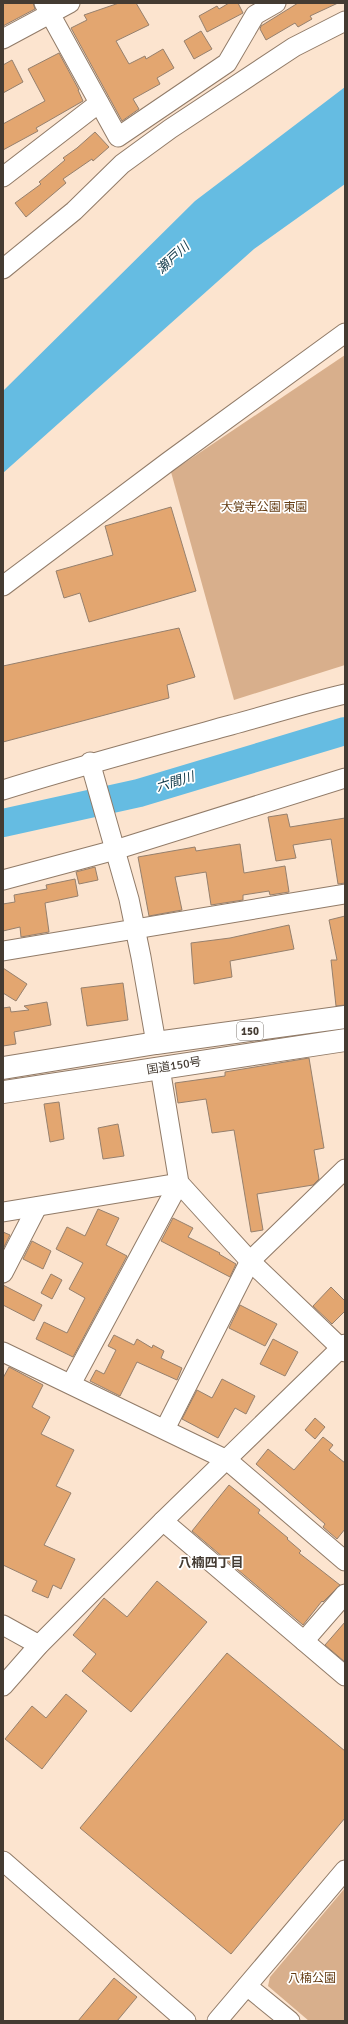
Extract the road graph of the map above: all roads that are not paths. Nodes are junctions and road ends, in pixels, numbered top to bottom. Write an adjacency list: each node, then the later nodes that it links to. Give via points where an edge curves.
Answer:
1 (70, 3): 3 (street)
2 (276, 3): 6 (street, via 255,15 227,63 118,137)
3 (46, 9): 5 (street); 6 (street)
4 (345, 21): 8 (street, via 294,47 170,129 122,164 74,211)
5 (3, 39)
6 (99, 103): 7 (street)
7 (3, 177)
8 (3, 269)
9 (345, 333): 10 (street)
10 (3, 586)
11 (345, 694): 12 (street, via 305,703)
12 (92, 766): 14 (street); 15 (street)
13 (345, 778): 15 (street)
14 (3, 790)
15 (113, 841): 16 (street); 18 (street)
16 (3, 880)
17 (345, 894): 18 (street)
18 (136, 928): 19 (street); 22 (street)
19 (3, 951)
20 (345, 1017): 22 (highway, 国道150号 / 150)
21 (345, 1040): 24 (highway, 国道150号 / 150)
22 (156, 1043): 23 (highway, 国道150号 / 150)
23 (3, 1068)
24 (160, 1068): 25 (highway, 国道150号 / 150); 27 (street)
25 (3, 1092)
26 (345, 1169): 30 (street)
27 (178, 1183): 28 (street); 30 (street); 34 (street)
28 (37, 1207): 29 (street); 31 (street)
29 (3, 1212)
30 (250, 1261): 32 (street); 35 (street)
31 (3, 1273)
32 (343, 1349): 36 (street)
33 (3, 1352): 34 (street)
34 (71, 1384): 35 (street)
35 (165, 1429): 36 (street)
36 (227, 1460): 37 (street); 38 (street)
37 (163, 1520): 41 (street); 42 (street)
38 (345, 1561)
39 (345, 1594): 41 (street)
40 (3, 1625): 42 (street)
41 (304, 1641): 43 (street)
42 (39, 1645): 44 (street)
43 (345, 1676)
44 (3, 1686)
45 (3, 1861): 48 (street)
46 (345, 1870): 47 (street)
47 (247, 1986): 49 (street); 50 (street)
48 (186, 2021)
49 (217, 2021)
50 (290, 2021)

